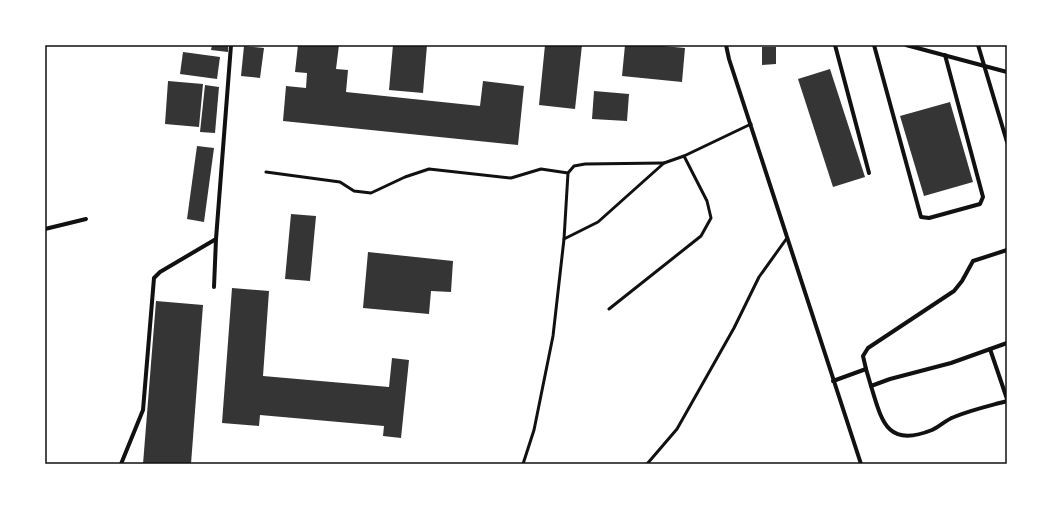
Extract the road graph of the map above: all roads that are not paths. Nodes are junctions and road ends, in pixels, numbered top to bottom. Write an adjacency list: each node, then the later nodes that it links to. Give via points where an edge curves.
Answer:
1 (231, 45): 20 (street)
2 (726, 45): 10 (street)
3 (835, 45): 16 (street)
4 (874, 45): 7 (street, via 921,217 929,218 980,204 983,197)
5 (906, 45): 7 (street)
6 (978, 45): 8 (street)
7 (945, 55): 8 (street)
8 (984, 66): 9 (street); 11 (street)
9 (1007, 72)
10 (751, 124): 12 (lane); 19 (street)
11 (1007, 142)
12 (684, 156): 13 (lane); 24 (lane, via 707,201 711,218 701,236)
13 (664, 163): 15 (lane, via 585,164 574,166); 21 (lane, via 598,222)
14 (266, 172): 15 (lane, via 340,182 354,191 371,193 429,169 511,178 541,169)
15 (568, 173): 21 (lane)
16 (869, 173)
17 (86, 219): 18 (street)
18 (45, 229)
19 (787, 238): 28 (street); 33 (lane, via 759,277 734,328 677,428)
20 (216, 239): 23 (street); 31 (street, via 154,278 143,410)
21 (564, 239): 32 (lane, via 553,336 534,430)
22 (1007, 250): 27 (street, via 973,261 954,291 868,348 863,356)
23 (214, 287)
24 (609, 309)
25 (1007, 343): 26 (street)
26 (990, 349): 29 (street, via 952,363); 30 (street)
27 (866, 369): 28 (street); 29 (street)
28 (833, 381): 34 (street)
29 (871, 386): 30 (street, via 883,422 892,432 904,436 914,436 953,418)
30 (1007, 400)
31 (121, 464)
32 (523, 464)
33 (647, 464)
34 (861, 464)

